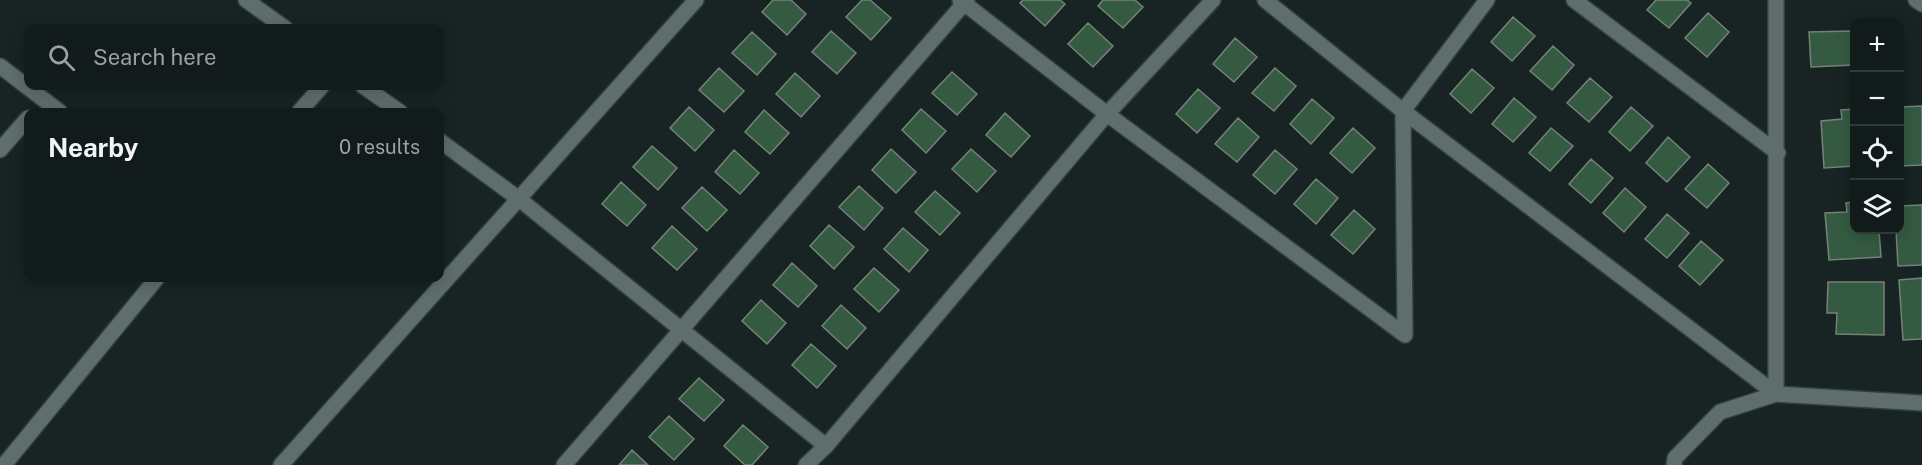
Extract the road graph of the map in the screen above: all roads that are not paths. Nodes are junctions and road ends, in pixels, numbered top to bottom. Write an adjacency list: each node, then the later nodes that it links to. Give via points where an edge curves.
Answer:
1 (246, 0): 11 (street)
2 (696, 0): 28 (street)
3 (1213, 0): 23 (street)
4 (1265, 0): 22 (street)
5 (1487, 0): 22 (street)
6 (1574, 0): 27 (street)
7 (1776, 0): 27 (street)
8 (1916, 0): 10 (street)
9 (964, 1): 23 (street); 30 (street)
10 (1922, 4)
11 (279, 24)
12 (0, 66): 13 (street)
13 (24, 85)
14 (31, 90): 17 (street)
15 (318, 90): 20 (street)
16 (369, 90): 21 (street)
17 (44, 100): 18 (street); 19 (street)
18 (37, 108)
19 (55, 108)
20 (303, 108)
21 (394, 108)
22 (1403, 111): 23 (street, via 1406,335); 31 (street)
23 (1107, 114): 33 (street)
24 (24, 123): 26 (street)
25 (444, 144): 28 (street)
26 (0, 150)
27 (1778, 153): 31 (street)
28 (519, 198): 30 (street); 35 (street)
29 (155, 282): 34 (street)
30 (681, 329): 33 (street); 36 (street)
31 (1776, 394): 32 (street); 38 (street, via 1720,412 1674,458)
32 (1922, 403)
33 (826, 446): 37 (street)
34 (4, 465)
35 (281, 465)
36 (564, 465)
37 (806, 465)
38 (1674, 465)

